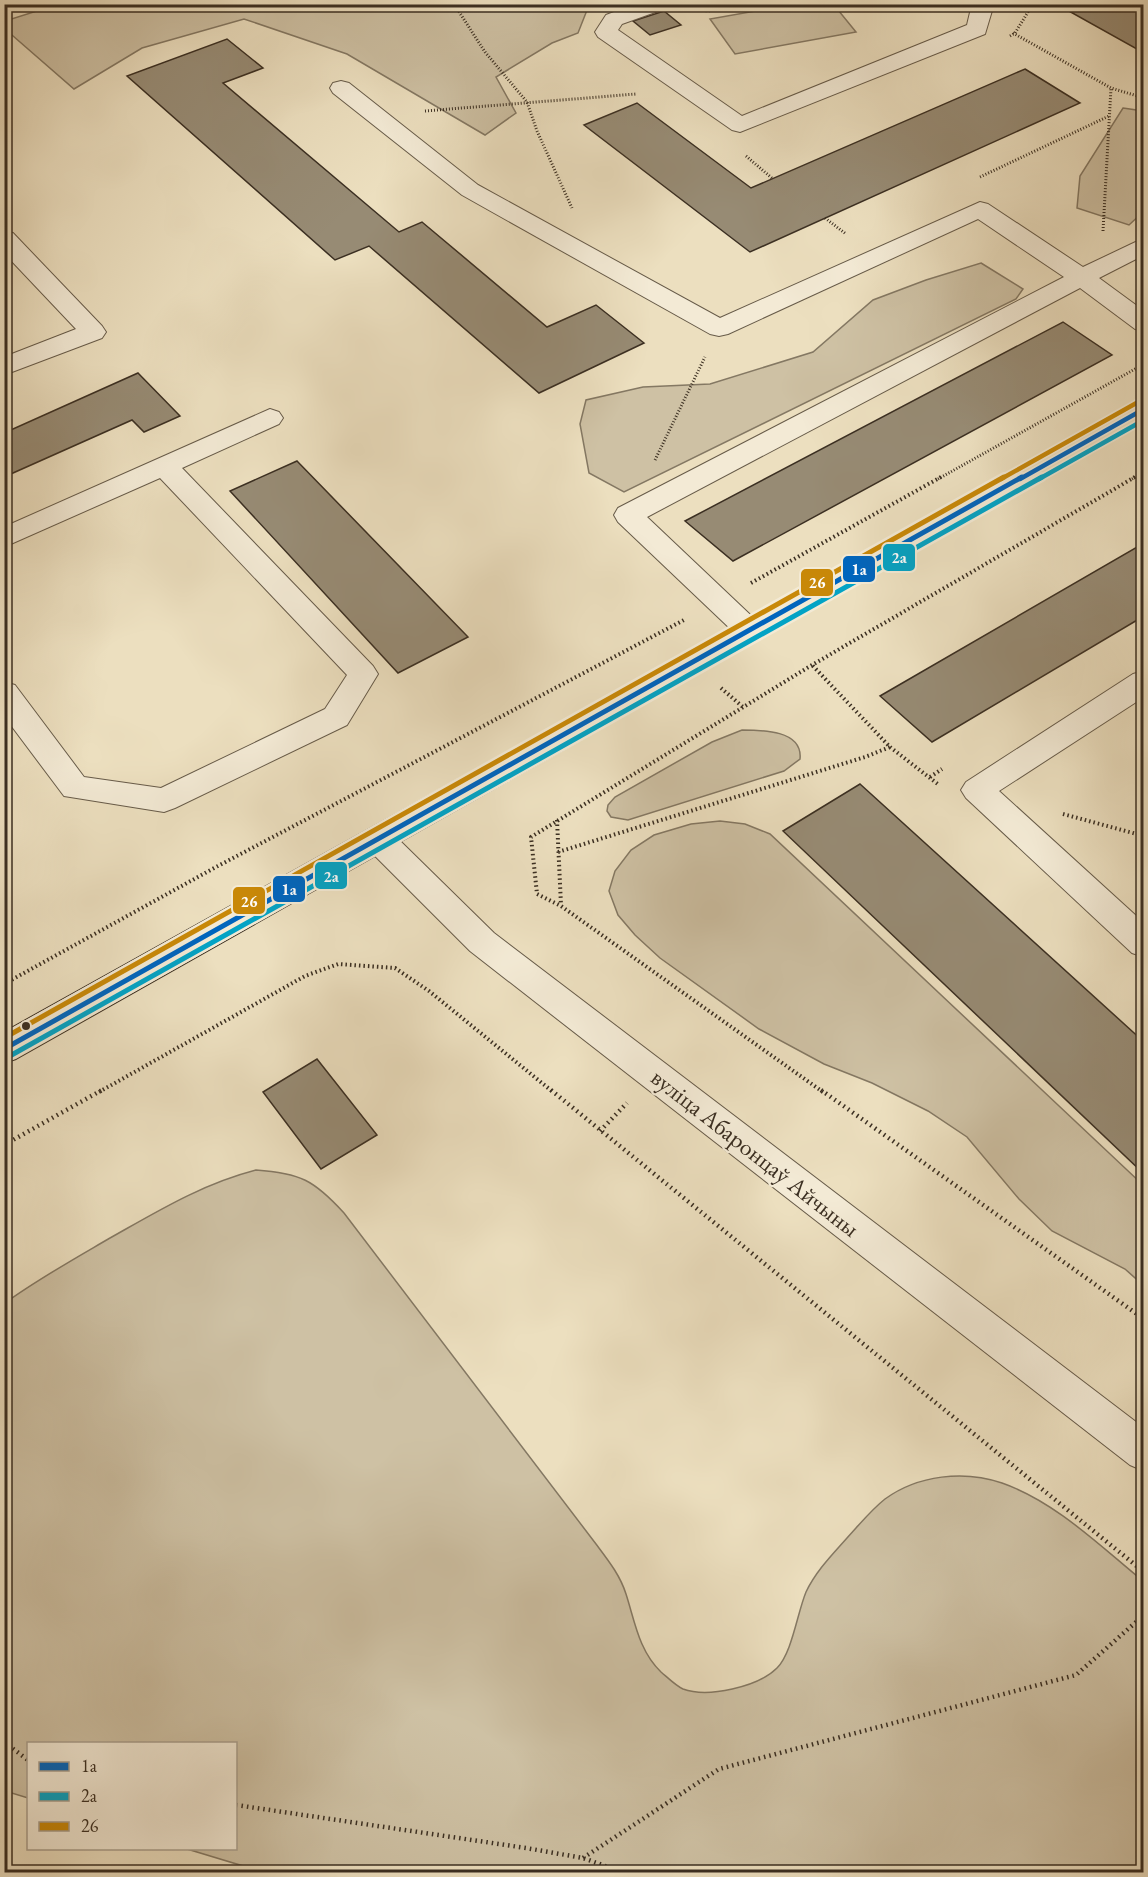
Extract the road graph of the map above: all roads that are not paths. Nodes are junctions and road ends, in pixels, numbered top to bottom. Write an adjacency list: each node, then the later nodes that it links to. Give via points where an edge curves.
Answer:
1 (656, 4): 2 (street, via 614,20 606,32 740,125 977,29)
2 (983, 4)
3 (341, 88): 6 (street, via 470,190 719,328 980,209)
4 (4, 238): 8 (street, via 93,332)
5 (1143, 245): 6 (street)
6 (1091, 272): 7 (street); 13 (street, via 628,515)
7 (1143, 323)
8 (4, 367)
9 (1143, 409): 13 (main road)
10 (270, 417): 11 (street)
11 (164, 466): 12 (street); 15 (street, via 363,674 336,717 164,800 75,788)
12 (4, 538)
13 (750, 631): 16 (main road)
14 (1143, 682): 17 (street, via 977,790)
15 (4, 693)
16 (379, 840): 18 (main road); 19 (street, вуліца Абаронцаў Айчыны, via 482,942)
17 (1143, 944)
18 (4, 1049)
19 (1143, 1452)

